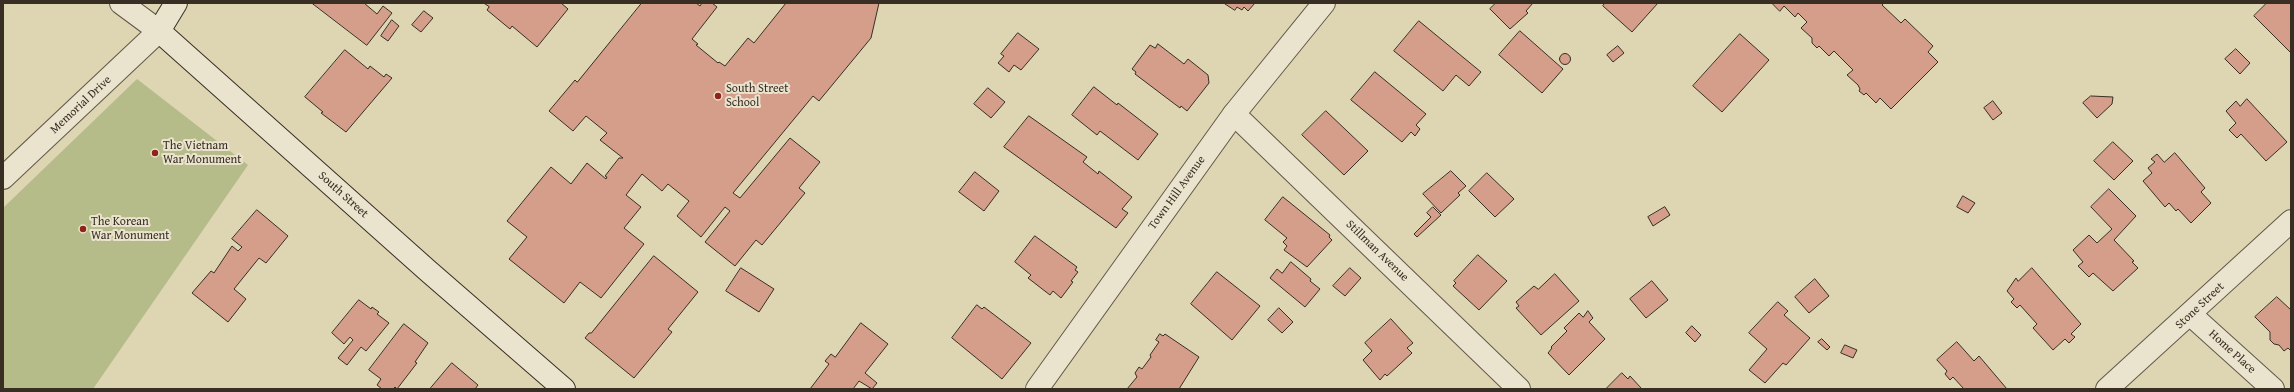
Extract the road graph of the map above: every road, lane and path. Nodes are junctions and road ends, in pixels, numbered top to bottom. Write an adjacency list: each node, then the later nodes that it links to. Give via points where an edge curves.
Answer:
1 (121, 3): 4 (street, South Street)
2 (176, 3): 4 (street, Memorial Drive)
3 (1324, 3): 5 (street, Town Hill Avenue)
4 (159, 31): 6 (street, Memorial Drive); 9 (street, South Street)
5 (1234, 114): 10 (street, Town Hill Avenue); 11 (street, Stillman Avenue)
6 (3, 178)
7 (2291, 221): 8 (street, Stone Street)
8 (2191, 315): 12 (street, Stone Street); 13 (street, Home Place)
9 (564, 389)
10 (1038, 389)
11 (1519, 389)
12 (2108, 389)
13 (2273, 389)

